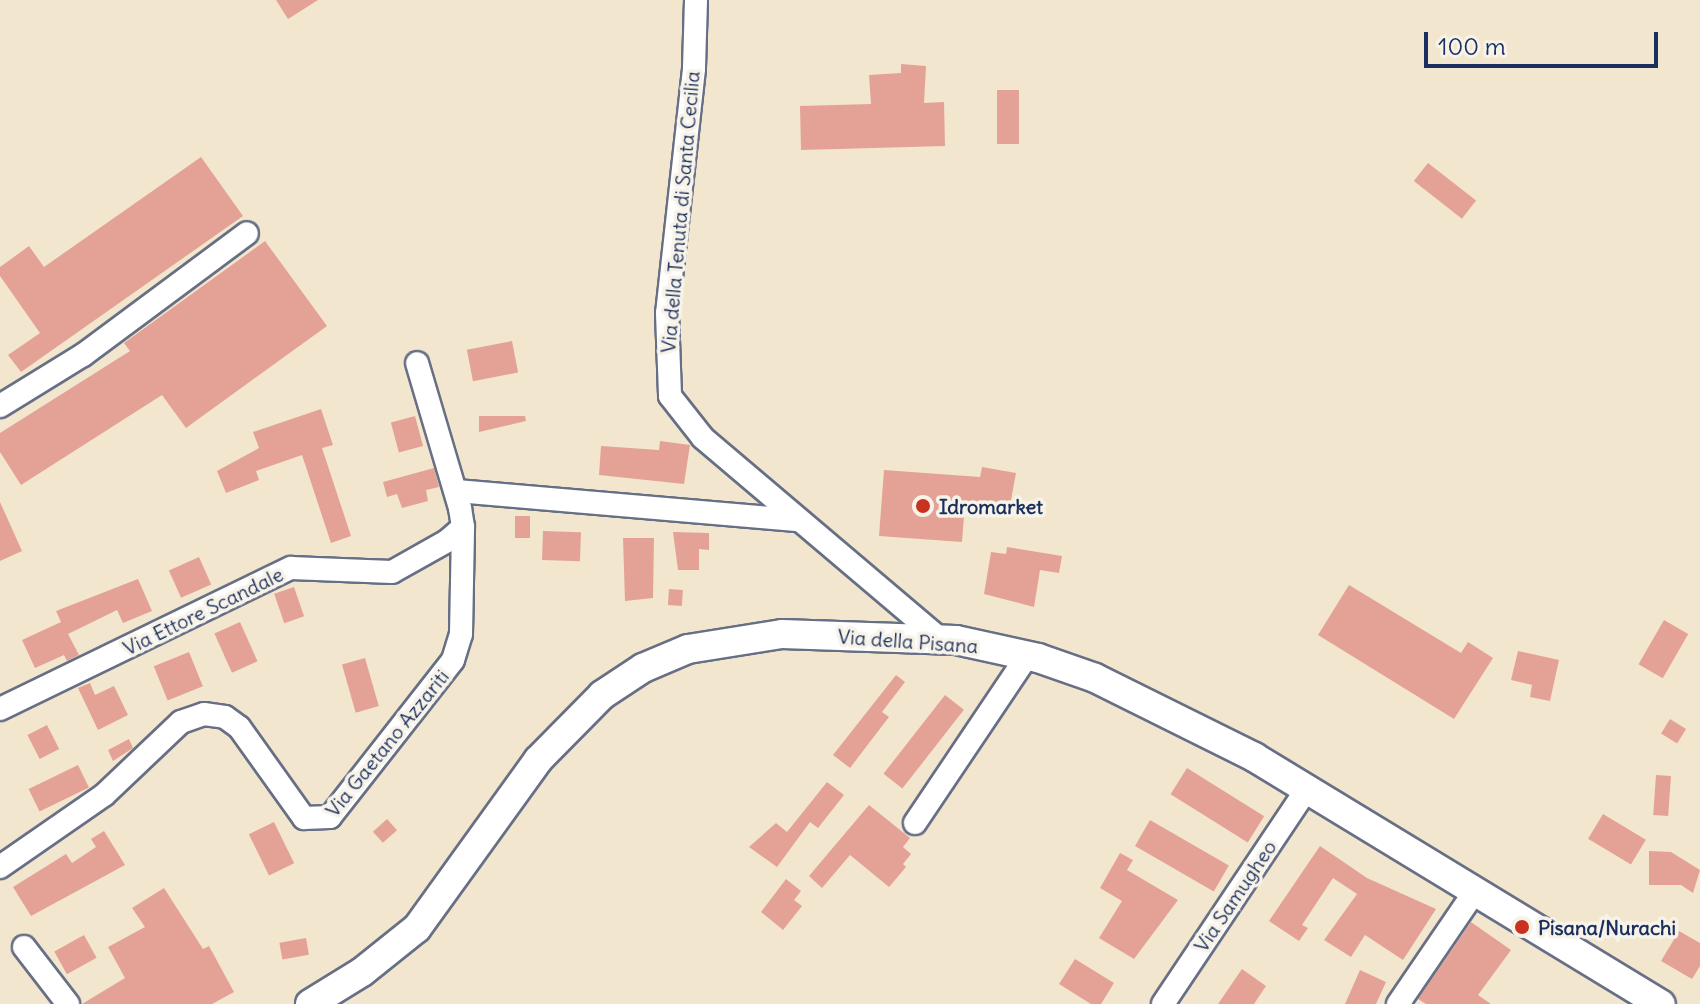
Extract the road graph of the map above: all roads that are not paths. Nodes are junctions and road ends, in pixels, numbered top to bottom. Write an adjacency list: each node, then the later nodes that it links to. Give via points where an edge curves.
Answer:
1 (696, 0): 6 (street, Via della Tenuta di Santa Cecilia, via 694,69 667,313 667,383 694,430)
2 (247, 233): 4 (street, via 83,355)
3 (417, 363): 5 (street)
4 (0, 406)
5 (456, 491): 6 (street); 7 (street)
6 (797, 520): 8 (street, Via della Tenuta di Santa Cecilia)
7 (463, 527): 10 (street, Via Ettore Scandale, via 424,558 392,572 291,568); 13 (street, Via Gaetano Azzariti, via 461,634 453,660 330,817 304,818 239,727 225,717 204,714 181,722 104,795)
8 (939, 638): 9 (main road, Via della Pisana); 18 (main road, Via della Pisana, via 757,636 688,649 643,668 602,695 550,746 417,928 362,972)
9 (1028, 655): 11 (main road, Via della Pisana, via 1148,702); 12 (street)
10 (0, 709)
11 (1308, 787): 14 (main road, Via della Pisana); 19 (street, Via Samugheo)
12 (915, 823)
13 (0, 867)
14 (1475, 891): 16 (street); 20 (main road, Via della Pisana)
15 (24, 947): 17 (street)
16 (1400, 1003)
17 (68, 1004)
18 (310, 1004)
19 (1163, 1004)
20 (1661, 1004)

